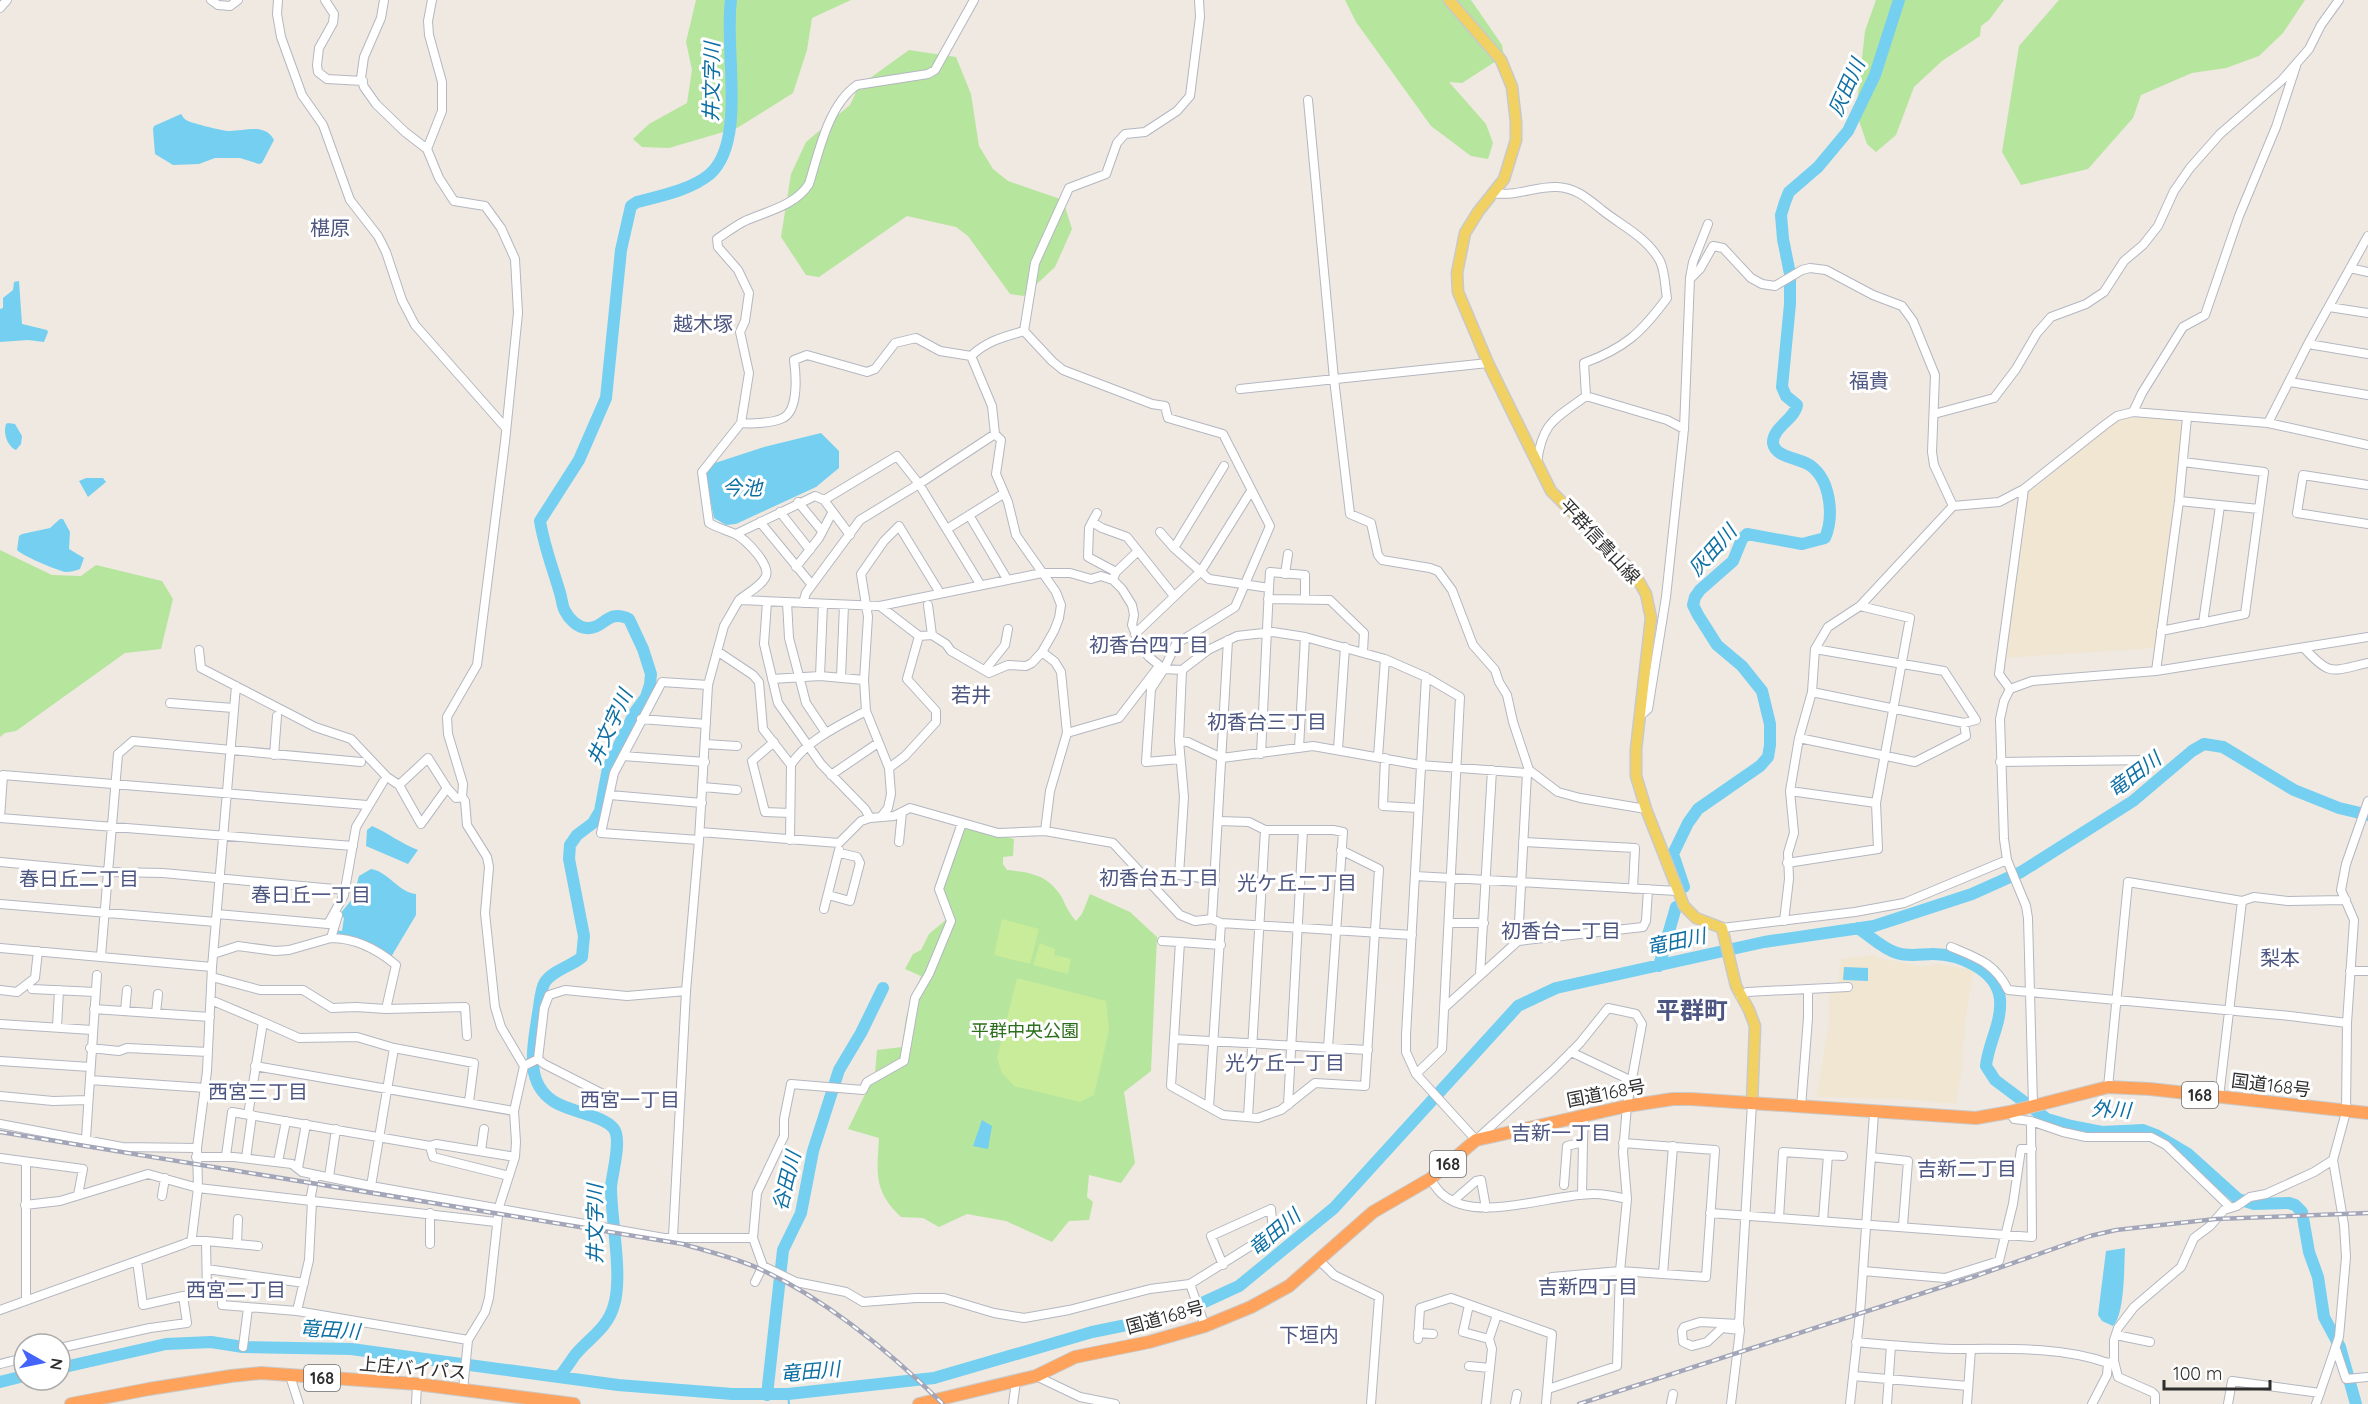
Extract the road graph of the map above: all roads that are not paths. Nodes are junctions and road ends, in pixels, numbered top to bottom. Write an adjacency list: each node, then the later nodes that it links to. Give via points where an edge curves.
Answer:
1 (7, 0): 12 (street)
2 (212, 0): 3 (street, via 230,6)
3 (238, 0)
4 (278, 0): 40 (street, via 281,37 302,95 323,125 350,200 386,252 411,317 423,336)
5 (325, 0): 14 (street, via 334,14 320,48 318,72 327,79)
6 (384, 0): 14 (street, via 381,18 364,57)
7 (432, 0): 16 (street, via 429,35 442,82 442,111)
8 (974, 0): 38 (street, via 935,70 857,85 848,92 832,118 804,193 717,238 718,247 738,270 749,293 740,332 749,374)
9 (1199, 0): 25 (street, via 1190,96 1177,111 1145,132 1125,134 1117,143 1106,174 1069,188 1035,263)
10 (1449, 0): 17 (main road, 平群信貴山線, via 1501,60 1512,87 1516,140 1504,178)
11 (2338, 0): 13 (street)
12 (0, 8)
13 (2297, 62): 35 (street, via 2277,127 2239,216 2205,315 2182,327); 36 (street, via 2190,168 2158,226 2124,261 2104,292 2086,304 2051,317 1994,398)
14 (363, 81): 16 (street, via 376,104)
15 (1308, 100): 30 (street)
16 (427, 148): 40 (street, via 454,201 485,206 501,228 515,259 518,313)
17 (1493, 193): 29 (main road, 平群信貴山線, via 1466,232 1457,273 1458,292); 34 (street, via 1572,189 1637,234 1660,262 1667,298 1640,331 1613,353 1584,363)
18 (1708, 224): 22 (street)
19 (2368, 236): 20 (street)
20 (2350, 268): 21 (street); 23 (street)
21 (2368, 272)
22 (1690, 278): 36 (street, via 1713,246 1723,249 1762,284 1775,286 1810,268 1826,270 1902,306 1913,321 1935,375); 41 (street)
23 (2329, 307): 24 (street); 26 (street)
24 (2368, 313)
25 (1024, 331): 28 (street, via 993,340); 50 (street, via 1063,370 1165,406 1168,418 1223,434)
26 (2308, 344): 27 (street); 31 (street)
27 (2368, 354)
28 (971, 357): 38 (street, via 940,351 916,338 895,343 875,369 867,372 807,356 794,360 794,399 784,418); 42 (street, via 992,406)
29 (1488, 363): 30 (street); 45 (main road, 平群信貴山線)
30 (1334, 379): 32 (street); 169 (street, via 1350,514 1371,523 1382,560 1438,571 1452,590 1473,645 1495,670 1507,695)
31 (2290, 382): 33 (street); 39 (street)
32 (1240, 389)
33 (2368, 394)
34 (1586, 396): 41 (street, via 1667,420); 45 (street, via 1549,423 1540,443)
35 (2133, 412): 37 (street); 49 (street, via 2117,416)
36 (1934, 414): 55 (street, via 1934,465)
37 (2187, 417): 39 (street); 44 (street)
38 (741, 423): 68 (street, via 702,472 709,523)
39 (2268, 423): 43 (street)
40 (505, 427): 180 (street, via 477,665 447,717)
41 (1684, 429): 137 (street, via 1660,641 1648,709)
42 (994, 434): 47 (street); 51 (street, via 1001,440 996,474)
43 (2368, 445)
44 (2183, 462): 53 (street); 57 (street, via 2264,472)
45 (1538, 464): 137 (main road, 平群信貴山線, via 1551,491 1634,573 1646,594 1651,618)
46 (1224, 466): 70 (street)
47 (919, 484): 52 (street, via 897,456); 65 (street); 69 (street, via 860,520)
48 (2368, 485): 64 (street, via 2303,475 2297,513)
49 (2024, 489): 55 (street, via 1999,502); 130 (street, via 1999,674)
50 (1251, 491): 75 (street); 82 (street, via 1270,526)
51 (1003, 494): 61 (street); 76 (street, via 1016,535)
52 (824, 500): 54 (street, via 814,496); 59 (street)
53 (2179, 501): 56 (street); 101 (street)
54 (798, 502): 58 (street); 66 (street)
55 (1953, 506): 96 (street)
56 (2220, 506): 57 (street); 98 (street)
57 (2259, 509): 98 (street, via 2245,614)
58 (780, 512): 62 (street); 71 (street)
59 (832, 513): 66 (street); 69 (street)
60 (1097, 513): 63 (street)
61 (969, 515): 65 (street); 79 (street)
62 (760, 522): 68 (street); 74 (street)
63 (1092, 522): 72 (street, via 1127,537); 78 (street, via 1088,556)
64 (2368, 524)
65 (947, 529): 80 (street)
66 (822, 531): 71 (street)
67 (1160, 532): 70 (street)
68 (736, 534): 88 (street, via 767,570 767,577)
69 (849, 534): 81 (street)
70 (1174, 548): 75 (street)
71 (810, 550): 74 (street)
72 (1138, 551): 78 (street); 85 (street)
73 (1287, 554): 77 (street)
74 (796, 567): 81 (street)
75 (1201, 571): 82 (street, via 1209,579); 85 (street)
76 (1042, 573): 78 (street, via 1070,573 1091,579); 79 (street); 113 (street, via 1061,606)
77 (1285, 574): 83 (street, via 1270,572); 87 (street, via 1305,575)
78 (1114, 576): 102 (street, via 1132,605 1131,625)
79 (1007, 579): 80 (street)
80 (980, 584): 84 (street)
81 (812, 585): 91 (street)
82 (1244, 585): 83 (street); 118 (street, via 1235,607 1176,644)
83 (1269, 588): 86 (street)
84 (940, 593): 95 (street); 97 (street, via 899,526 884,540 861,574)
85 (1174, 596): 102 (street)
86 (1268, 599): 87 (street); 100 (street)
87 (1305, 599): 114 (street, via 1330,600 1364,633)
88 (739, 600): 89 (street); 112 (street, via 724,626)
89 (767, 602): 90 (street); 126 (street, via 764,645)
90 (787, 602): 91 (street); 122 (street, via 789,638)
91 (803, 603): 92 (street)
92 (823, 604): 93 (street); 123 (street)
93 (844, 605): 97 (street); 124 (street)
94 (928, 605): 103 (street)
95 (880, 606): 97 (street); 104 (street)
96 (1860, 606): 110 (street, via 1828,627); 116 (street, via 1910,618)
97 (867, 607): 127 (street)
98 (2203, 623): 101 (street)
99 (1008, 629): 119 (street, via 1005,645)
100 (1267, 632): 105 (street); 107 (street); 153 (street)
101 (2161, 632): 121 (street)
102 (1135, 633): 118 (street, via 1140,645)
103 (932, 635): 104 (street); 119 (street, via 951,651)
104 (919, 636): 167 (street, via 907,679 936,711 936,722 921,741)
105 (1305, 637): 108 (street); 150 (street)
106 (2368, 637): 109 (street)
107 (1228, 640): 120 (street); 158 (street)
108 (1345, 647): 114 (street); 151 (street)
109 (2304, 648): 117 (street, via 2321,667 2333,670); 121 (street)
110 (1815, 649): 116 (street); 131 (street)
111 (199, 650): 129 (street, via 201,668)
112 (717, 651): 128 (street); 145 (street, via 759,682 763,729)
113 (1042, 652): 119 (street, via 1026,666 1008,665 989,673); 142 (street, via 1061,672)
114 (1363, 652): 115 (street)
115 (1385, 659): 125 (street); 157 (street)
116 (1903, 662): 134 (street); 139 (street, via 1944,671 1976,720)
117 (2368, 663)
118 (1162, 667): 120 (street); 142 (street, via 1119,718); 159 (street, via 1151,689 1146,762)
119 (986, 670)
120 (1182, 670): 144 (street)
121 (2156, 671): 130 (street, via 2032,681)
122 (799, 676): 123 (street); 126 (street); 141 (street, via 806,703)
123 (820, 676): 124 (street)
124 (841, 677): 127 (street)
125 (1426, 677): 165 (street); 166 (street, via 1460,697)
126 (772, 679): 149 (street, via 778,703)
127 (864, 680): 135 (street)
128 (708, 685): 138 (street, via 662,682); 140 (street)
129 (236, 686): 133 (street); 173 (street, via 315,727 351,739)
130 (2010, 689): 163 (street, via 2000,719)
131 (1812, 692): 134 (street); 143 (street)
132 (170, 703): 133 (street)
133 (234, 708): 152 (street)
134 (1894, 709): 139 (street); 156 (street)
135 (866, 711): 141 (street); 146 (street)
136 (278, 716): 154 (street)
137 (1640, 716): 186 (main road, 平群信貴山線, via 1636,776)
138 (641, 719): 140 (street); 155 (street)
139 (1964, 723): 156 (street, via 1966,736 1915,762)
140 (706, 724): 147 (street)
141 (826, 733): 149 (street)
142 (1067, 733): 197 (street, via 1050,791)
143 (1799, 738): 156 (street); 177 (street)
144 (1179, 741): 158 (street); 159 (street)
145 (774, 742): 164 (street); 188 (street, via 752,761 765,812)
146 (878, 743): 167 (street); 170 (street)
147 (705, 744): 148 (street); 162 (street)
148 (737, 746)
149 (809, 747): 164 (street); 170 (street)
150 (1299, 748): 151 (street); 153 (street)
151 (1338, 749): 157 (street)
152 (230, 752): 154 (street); 172 (street, via 133,741 118,754); 178 (street)
153 (1261, 754): 158 (street)
154 (274, 755): 161 (street)
155 (623, 756): 162 (street); 179 (street, via 614,773)
156 (1885, 756): 183 (street)
157 (1382, 757): 165 (street); 185 (street, via 1383,806)
158 (1222, 758): 192 (street)
159 (1180, 759): 214 (street, via 1184,797 1179,875)
160 (2153, 760): 163 (street)
161 (361, 762)
162 (705, 762): 174 (street)
163 (2000, 762): 208 (street)
164 (791, 765): 188 (street)
165 (1420, 765): 166 (street); 185 (street)
166 (1456, 767): 168 (street); 212 (street)
167 (888, 768): 189 (street, via 891,794)
168 (1492, 770): 169 (street); 215 (street)
169 (1528, 771): 186 (street, via 1558,792); 202 (street)
170 (831, 774): 191 (street)
171 (383, 782): 184 (street)
172 (115, 783): 178 (street); 190 (street, via 3,775); 194 (street)
173 (399, 785): 175 (street, via 428,758); 175 (street, via 421,824)
174 (703, 787): 176 (street); 182 (street)
175 (447, 788): 180 (street, via 456,798)
176 (737, 789)
177 (1790, 791): 183 (street); 207 (street, via 1794,833)
178 (226, 793): 184 (street); 198 (street)
179 (610, 795): 182 (street); 199 (street, via 601,833)
180 (462, 797): 292 (street, via 467,825 489,867 485,913 495,1007 501,1027)
181 (2368, 801): 222 (street, via 2341,890)
182 (702, 802): 199 (street)
183 (1876, 803): 207 (street, via 1878,849)
184 (367, 805): 203 (street, via 356,827)
185 (1418, 808): 211 (street)
186 (1646, 809): 220 (main road, 平群信貴山線)
187 (902, 812): 189 (street); 193 (street, via 909,808); 201 (street)
188 (790, 813): 200 (street)
189 (881, 817): 191 (street)
190 (0, 818): 194 (street)
191 (870, 818): 204 (street, via 861,821)
192 (1219, 821): 195 (street, via 1249,822); 214 (street)
193 (962, 823): 197 (street, via 998,833); 376 (street, via 939,890 951,921 915,998 904,1061 867,1082 863,1090 791,1084 784,1136 757,1193)
194 (111, 827): 198 (street); 210 (street)
195 (1264, 830): 196 (street); 233 (street)
196 (1303, 830): 205 (street, via 1343,832); 234 (street)
197 (1045, 831): 228 (street, via 1113,843 1180,915 1195,921)
198 (223, 836): 203 (street); 213 (street)
199 (700, 836): 200 (street); 261 (street)
200 (790, 840): 204 (street)
201 (899, 842)
202 (1523, 842): 216 (street); 217 (street, via 1635,848)
203 (353, 846): 218 (street)
204 (839, 848): 221 (street); 221 (street, via 857,857 860,863 850,901)
205 (1341, 850): 236 (street); 237 (street, via 1379,869)
206 (0, 862): 210 (street)
207 (1787, 863): 229 (street)
208 (2008, 864): 229 (street, via 1904,903); 263 (street, via 2028,918)
209 (353, 868): 239 (street)
210 (108, 872): 213 (street); 226 (street)
211 (1415, 876): 212 (street); 238 (street)
212 (1451, 878): 215 (street); 231 (street)
213 (220, 879): 218 (street); 227 (street)
214 (1215, 880): 228 (street)
215 (1486, 881): 216 (street); 232 (street)
216 (1521, 882): 217 (street); 241 (street)
217 (1633, 889): 219 (street)
218 (345, 890): 227 (street, via 328,924)
219 (1648, 890): 220 (street); 241 (street, via 1642,927)
220 (1677, 891): 235 (main road, 平群信貴山線, via 1696,918)
221 (828, 895): 225 (street)
222 (2346, 900): 223 (street, via 2254,897); 250 (street, via 2354,920)
223 (2242, 901): 267 (street, via 2128,882); 271 (street)
224 (0, 904): 226 (street)
225 (824, 909)
226 (105, 913): 227 (street); 248 (street)
227 (217, 918): 247 (street)
228 (1212, 919): 230 (street)
229 (1784, 921): 235 (street)
230 (1221, 923): 233 (street); 243 (street)
231 (1449, 923): 232 (street); 268 (street)
232 (1484, 923): 253 (street)
233 (1259, 926): 234 (street); 283 (street)
234 (1298, 928): 236 (street); 284 (street)
235 (1722, 928): 265 (main road)
236 (1336, 931): 237 (street); 287 (street)
237 (1374, 932): 238 (street); 288 (street)
238 (1412, 935): 295 (street, via 1406,1052)
239 (332, 938): 247 (street, via 289,950 238,946); 270 (street, via 363,944 396,965)
240 (1162, 941): 242 (street)
241 (1518, 941): 253 (street)
242 (1180, 942): 243 (street); 281 (street)
243 (1221, 945): 282 (street)
244 (1951, 946): 263 (street, via 1983,960 2001,974 2008,990)
245 (0, 948): 246 (street)
246 (38, 951): 248 (street); 258 (street, via 35,978 17,992)
247 (213, 954): 249 (street)
248 (101, 956): 249 (street)
249 (212, 967): 254 (street)
250 (2350, 971): 251 (street); 276 (street)
251 (2368, 971)
252 (97, 975): 262 (street)
253 (1480, 975): 268 (street)
254 (212, 977): 266 (street); 270 (street, via 260,990 303,990 332,1008)
255 (1848, 987): 257 (street)
256 (32, 989): 259 (street)
257 (1808, 989): 265 (street, via 1747,992); 311 (street)
258 (0, 990)
259 (59, 990): 262 (street); 278 (street)
260 (127, 990): 272 (street)
261 (686, 991): 292 (street, via 627,996 565,990 549,995); 375 (street)
262 (95, 992): 269 (street)
263 (2031, 992): 267 (street); 309 (street)
264 (158, 994): 273 (street)
265 (1740, 996): 306 (main road, via 1755,1026)
266 (211, 1000): 274 (street); 275 (street)
267 (2116, 1000): 271 (street); 298 (street)
268 (1444, 1008): 295 (street, via 1442,1049)
269 (94, 1009): 272 (street); 279 (street)
270 (386, 1009): 280 (street, via 465,1007)
271 (2230, 1010): 276 (street); 303 (street)
272 (125, 1011): 273 (street)
273 (156, 1013): 274 (street)
274 (210, 1017): 289 (street)
275 (263, 1022): 286 (street, via 299,1038 357,1036); 293 (street)
276 (2347, 1023): 314 (street)
277 (0, 1024): 278 (street)
278 (57, 1027): 279 (street)
279 (92, 1030): 285 (street)
280 (467, 1036)
281 (1174, 1039): 282 (street); 310 (street, via 1171,1086)
282 (1214, 1041): 283 (street); 310 (street)
283 (1251, 1044): 284 (street); 319 (street)
284 (1290, 1046): 287 (street); 307 (street)
285 (90, 1048): 289 (street); 294 (street)
286 (394, 1048): 300 (street); 305 (street, via 474,1063)
287 (1328, 1048): 288 (street)
288 (1368, 1050): 307 (street, via 1365,1086 1315,1083)
289 (208, 1052): 299 (street)
290 (1571, 1052): 297 (street); 297 (street, via 1608,1008 1636,1014 1642,1024); 328 (street)
291 (0, 1061): 294 (street)
292 (531, 1061): 301 (street); 312 (street)
293 (255, 1066): 300 (street); 317 (street)
294 (90, 1067): 296 (street)
295 (1416, 1074): 328 (street)
296 (90, 1080): 299 (street); 304 (street)
297 (1632, 1081): 308 (street)
298 (2108, 1087): 303 (highway, 国道168号 / 168); 309 (highway, 国道168号 / 168)
299 (206, 1088): 335 (street)
300 (388, 1089): 305 (street); 326 (street)
301 (605, 1095)
302 (0, 1096): 304 (street)
303 (2219, 1097): 314 (highway, 国道168号 / 168)
304 (88, 1100): 327 (street)
305 (469, 1102): 312 (street)
306 (1752, 1103): 308 (highway, 国道168号 / 168, via 1673,1099); 311 (highway, 国道168号 / 168); 367 (street)
307 (1288, 1105): 319 (street, via 1258,1118)
308 (1627, 1106): 318 (highway, 国道168号 / 168); 330 (street)
309 (2029, 1106): 313 (highway, 国道168号 / 168)
310 (1209, 1107): 319 (street, via 1223,1115)
311 (1801, 1107): 315 (highway, 国道168号 / 168)
312 (514, 1111): 339 (street)
313 (2010, 1112): 315 (highway, 国道168号 / 168, via 1976,1118); 321 (street, via 2014,1119)
314 (2346, 1112): 316 (highway, 国道168号 / 168); 343 (street)
315 (1874, 1113): 340 (street)
316 (2368, 1113)
317 (250, 1115): 320 (street); 337 (street, via 232,1112); 342 (street)
318 (1584, 1115): 328 (highway, 国道168号 / 168); 329 (street)
319 (1248, 1117)
320 (286, 1121): 323 (street); 345 (street)
321 (2031, 1121): 333 (street); 362 (street, via 2086,1137 2151,1137 2166,1145)
322 (0, 1124): 327 (street)
323 (306, 1124): 324 (street); 346 (street)
324 (336, 1129): 326 (street); 350 (street)
325 (484, 1129): 334 (street)
326 (380, 1136): 331 (street); 353 (street)
327 (86, 1138): 335 (street, via 122,1147)
328 (1476, 1140): 351 (highway, 国道168号 / 168)
329 (1583, 1142): 352 (street, via 1567,1146); 356 (street)
330 (1623, 1143): 332 (street); 358 (street)
331 (430, 1146): 334 (street); 348 (street, via 433,1157)
332 (1673, 1146): 366 (street, via 1715,1150); 389 (street)
333 (2032, 1149): 374 (street, via 2021,1149); 374 (street, via 2032,1237)
334 (481, 1151): 339 (street)
335 (197, 1152): 337 (street); 354 (street)
336 (1828, 1155): 338 (street); 368 (street, via 1784,1152); 370 (street)
337 (226, 1156): 342 (street)
338 (1843, 1156)
339 (515, 1157): 348 (street)
340 (1871, 1157): 372 (street); 373 (street, via 1908,1161)
341 (0, 1158): 344 (street)
342 (246, 1158): 345 (street)
343 (2333, 1160): 362 (street); 413 (street, via 2346,1257)
344 (26, 1162): 355 (street, via 83,1170); 361 (street)
345 (279, 1162): 346 (street)
346 (298, 1168): 347 (street)
347 (315, 1175): 350 (street); 359 (street)
348 (509, 1176): 363 (street)
349 (165, 1178): 354 (street); 355 (street, via 147,1174); 357 (street)
350 (329, 1178): 353 (street)
351 (1431, 1179): 360 (street); 382 (highway, 国道168号 / 168, via 1373,1212)
352 (1564, 1185)
353 (371, 1186): 363 (street)
354 (198, 1188): 359 (street); 377 (street)
355 (78, 1195): 361 (street)
356 (1582, 1195): 358 (street); 364 (street)
357 (162, 1196)
358 (1627, 1199): 387 (street)
359 (311, 1201): 365 (street); 392 (street, via 309,1260)
360 (1453, 1201): 364 (street); 364 (street, via 1481,1180)
361 (25, 1205): 396 (street)
362 (2234, 1206): 405 (street, via 2194,1238 2181,1268 2134,1307)
363 (499, 1207): 371 (street); 375 (street)
364 (1486, 1208)
365 (430, 1213): 371 (street); 380 (street)
366 (1710, 1213): 367 (street); 389 (street, via 1706,1277)
367 (1745, 1215): 368 (street); 403 (street)
368 (1779, 1218): 370 (street)
369 (238, 1219): 379 (street)
370 (1823, 1221): 372 (street)
371 (496, 1222): 407 (street, via 489,1298)
372 (1867, 1224): 373 (street); 388 (street)
373 (1903, 1225): 374 (street)
374 (2006, 1234): 388 (street, via 1999,1261 1945,1278)
375 (673, 1237): 376 (street)
376 (753, 1238): 385 (street)
377 (190, 1241): 378 (street); 383 (street)
378 (206, 1241): 379 (street); 386 (street)
379 (237, 1243): 381 (street)
380 (430, 1244)
381 (258, 1246)
382 (1319, 1260): 402 (highway, 国道168号 / 168, via 1289,1286); 439 (street, via 1334,1275 1379,1297)
383 (137, 1261): 395 (street, via 143,1305); 396 (street)
384 (1223, 1265): 384 (street, via 1273,1232 1272,1209 1210,1236); 393 (street)
385 (763, 1266): 391 (street); 393 (street, via 796,1282 846,1292 863,1302 944,1298 1024,1318 1150,1289)
386 (207, 1269): 392 (street); 394 (street)
387 (1620, 1271): 389 (street); 390 (street); 427 (street, via 1617,1366)
388 (1863, 1271): 408 (street)
389 (1663, 1274)
390 (1552, 1277)
391 (755, 1282)
392 (304, 1283): 400 (street)
393 (1190, 1284): 402 (street)
394 (207, 1294): 395 (street); 398 (street, via 222,1293 222,1305)
395 (183, 1296): 410 (street, via 187,1323)
396 (26, 1299): 399 (street)
397 (1469, 1305): 401 (street); 404 (street, via 1451,1298 1420,1308 1418,1336); 406 (street, via 1463,1332)
398 (248, 1308): 400 (street); 412 (street)
399 (0, 1310)
400 (297, 1311): 407 (street)
401 (1497, 1315): 406 (street); 427 (street, via 1552,1334)
402 (1205, 1326): 419 (highway, 国道168号 / 168, via 1075,1357)
403 (1740, 1327): 403 (street, via 1722,1328 1707,1342 1692,1346 1683,1342 1684,1327 1700,1322); 444 (street)
404 (1433, 1334)
405 (2116, 1335): 409 (street); 415 (street)
406 (1489, 1339): 417 (street)
407 (468, 1342): 426 (street)
408 (1856, 1342): 411 (street); 420 (street)
409 (2151, 1342)
410 (72, 1345)
411 (1891, 1346): 414 (street); 422 (street)
412 (243, 1347)
413 (2336, 1348): 421 (street, via 2350,1379); 428 (street)
414 (1971, 1349): 415 (street, via 2026,1350); 425 (street)
415 (2111, 1362): 448 (street); 449 (street, via 2118,1377 2152,1392)
416 (1469, 1366): 417 (street)
417 (1490, 1368): 440 (street)
418 (290, 1376): 424 (highway, 上庄バイパス / 168); 432 (highway, 上庄バイパス / 168, via 231,1376); 433 (street)
419 (1036, 1376): 423 (highway, 国道168号 / 168); 438 (street, via 1080,1397)
420 (1852, 1376): 422 (street); 445 (street)
421 (2368, 1377)
422 (1889, 1379): 425 (street); 446 (street)
423 (1016, 1381): 436 (highway, 国道168号 / 168); 437 (street)
424 (417, 1384): 426 (highway, 上庄バイパス / 168); 434 (street)
425 (1968, 1386): 447 (street)
426 (463, 1387): 431 (highway, 上庄バイパス / 168)
427 (1548, 1389): 442 (street)
428 (2320, 1393): 450 (street, via 2232,1381); 451 (street)
429 (1517, 1394): 441 (street)
430 (1673, 1394): 443 (street)
431 (520, 1400): 435 (highway, 上庄バイパス / 168)
432 (71, 1404)
433 (299, 1404)
434 (416, 1404)
435 (574, 1404)
436 (919, 1404)
437 (1013, 1404)
438 (1114, 1404)
439 (1371, 1404)
440 (1486, 1404)
441 (1515, 1404)
442 (1546, 1404)
443 (1671, 1404)
444 (1731, 1404)
445 (1850, 1404)
446 (1887, 1404)
447 (1967, 1404)
448 (2092, 1404)
449 (2155, 1404)
450 (2228, 1404)
451 (2316, 1404)

